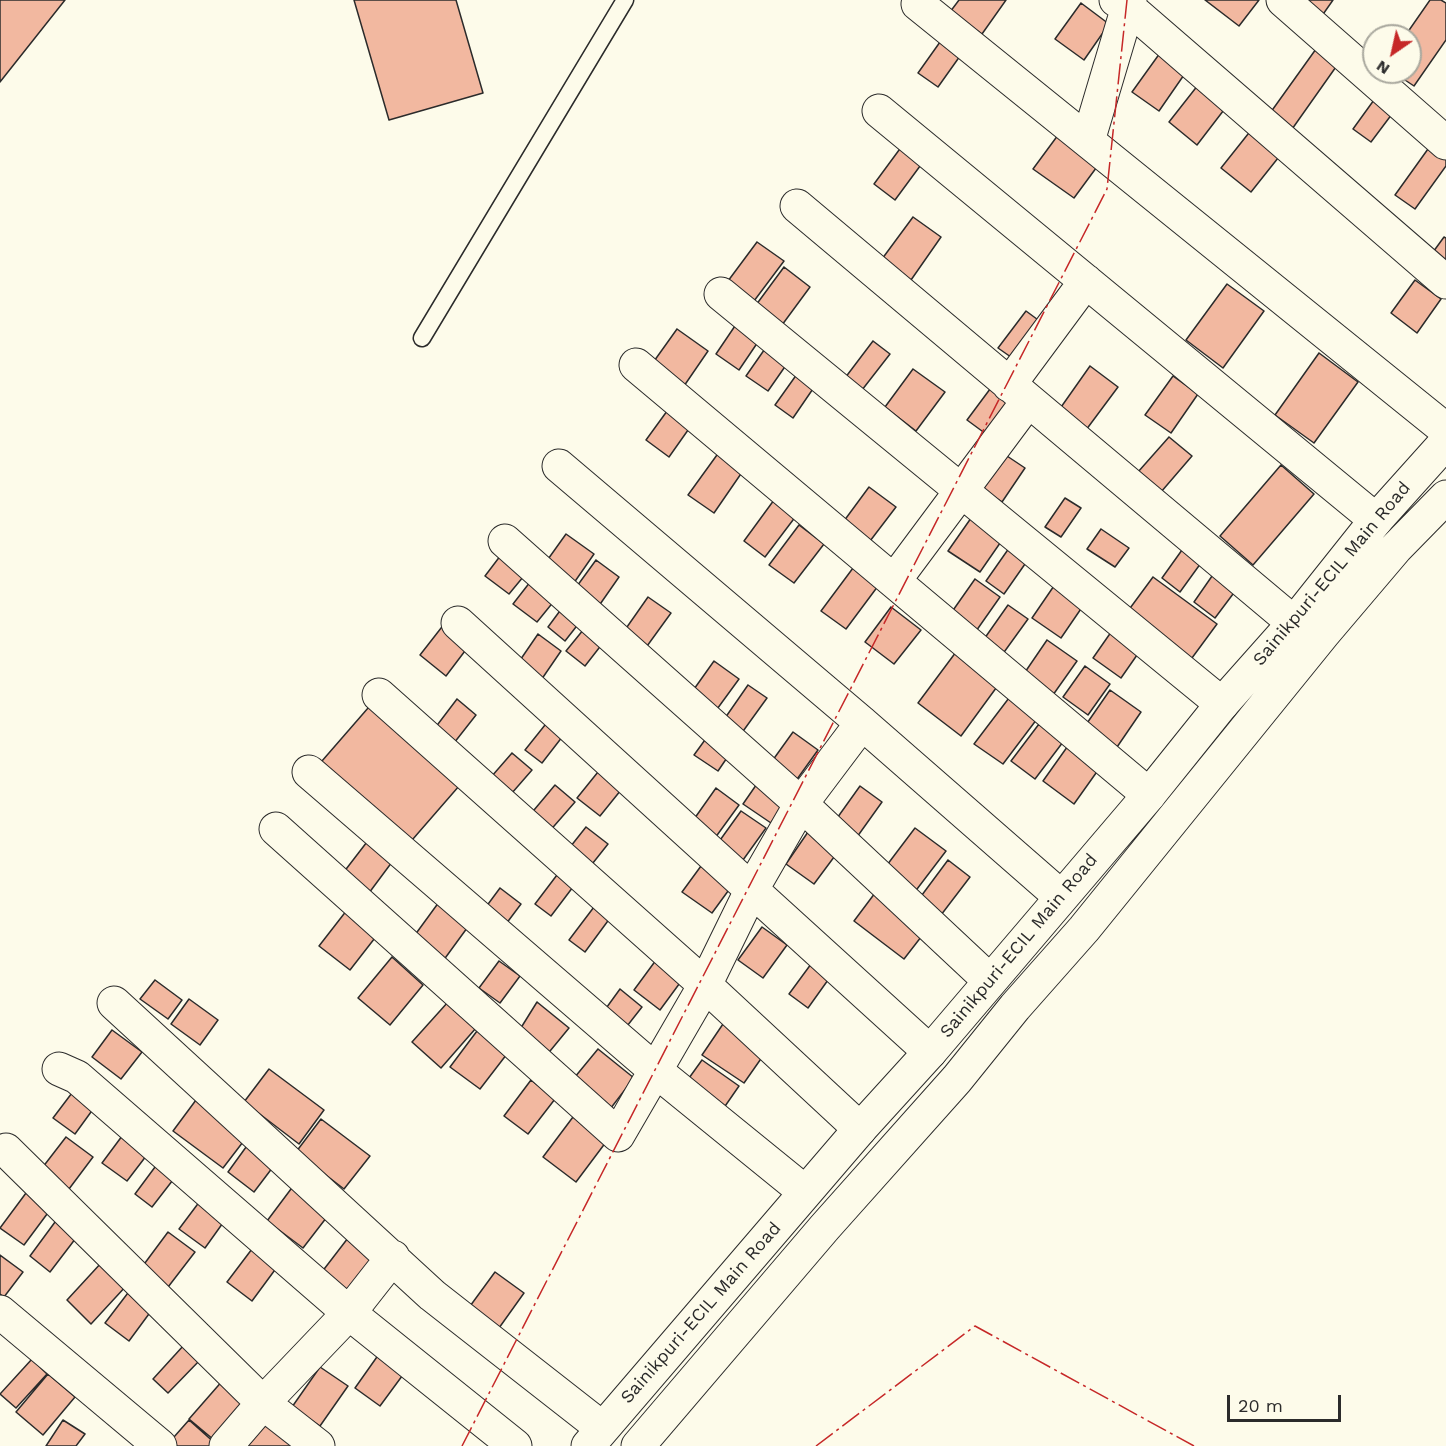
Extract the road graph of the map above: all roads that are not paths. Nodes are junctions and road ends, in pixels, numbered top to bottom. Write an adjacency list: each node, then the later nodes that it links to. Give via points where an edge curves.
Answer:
1 (625, 0): 12 (lane)
2 (1283, 0): 7 (street)
3 (1125, 2): 6 (street); 10 (street)
4 (918, 4): 6 (street)
5 (879, 111): 9 (street)
6 (1088, 141): 15 (street)
7 (1446, 143)
8 (797, 206): 14 (street)
9 (1086, 281): 14 (street); 20 (street)
10 (1446, 282)
11 (721, 294): 18 (street)
12 (422, 338)
13 (636, 365): 22 (street)
14 (1019, 392): 18 (street); 24 (street)
15 (1446, 430)
16 (1446, 442): 20 (street, Sainikpuri-ECIL Main Road)
17 (559, 466): 27 (street)
18 (960, 490): 22 (street); 26 (street)
19 (1446, 497): 52 (street, Sainikpuri-ECIL Main Road, via 1396,548 1084,929)
20 (1376, 520): 24 (street, Sainikpuri-ECIL Main Road)
21 (505, 541): 30 (street)
22 (894, 581): 29 (street)
23 (458, 623): 32 (street)
24 (1294, 623): 26 (street, Sainikpuri-ECIL Main Road)
25 (379, 695): 35 (street)
26 (1222, 704): 29 (street, Sainikpuri-ECIL Main Road)
27 (862, 723): 30 (street); 33 (street)
28 (309, 772): 39 (street)
29 (1149, 795): 33 (street, Sainikpuri-ECIL Main Road)
30 (801, 804): 32 (street); 34 (street)
31 (276, 829): 39 (street, via 618,1135)
32 (752, 889): 35 (street); 37 (street)
33 (1060, 896): 34 (street, Sainikpuri-ECIL Main Road)
34 (989, 980): 37 (street, Sainikpuri-ECIL Main Road)
35 (705, 985): 39 (street); 40 (street)
36 (114, 1003): 43 (street)
37 (930, 1052): 40 (street, Sainikpuri-ECIL Main Road)
38 (59, 1069): 45 (street, via 77,1077)
39 (656, 1071): 42 (street)
40 (860, 1129): 42 (street, Sainikpuri-ECIL Main Road)
41 (6, 1150): 46 (street)
42 (805, 1192): 47 (street, Sainikpuri-ECIL Main Road)
43 (393, 1257): 45 (street); 47 (street)
44 (0, 1312): 48 (street)
45 (349, 1313): 46 (street); 51 (street)
46 (263, 1403): 49 (street); 50 (street)
47 (595, 1437)
48 (160, 1446)
49 (226, 1446)
50 (318, 1446)
51 (515, 1446)
52 (639, 1446)

